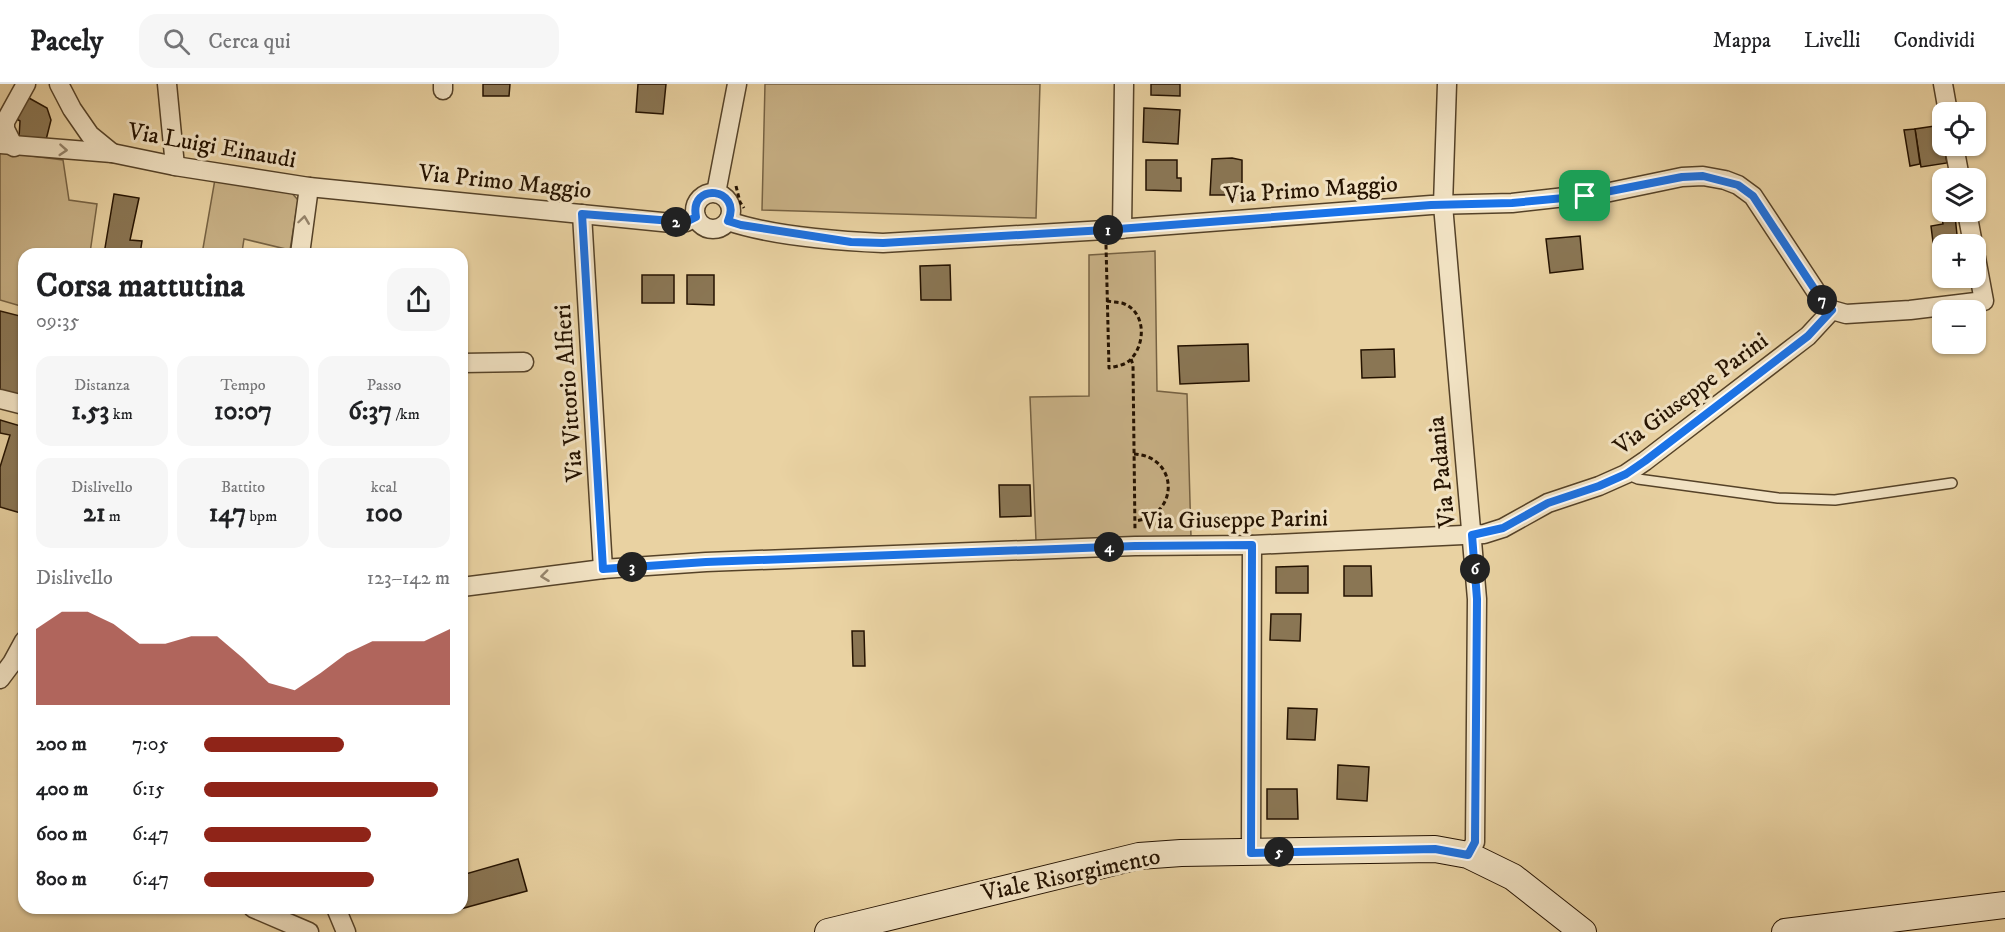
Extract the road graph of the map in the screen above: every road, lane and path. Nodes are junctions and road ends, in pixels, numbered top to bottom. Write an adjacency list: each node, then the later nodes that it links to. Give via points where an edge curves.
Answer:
1 (26, 84): 9 (street, via 5,122)
2 (59, 84): 10 (street, Via Luigi Einaudi, via 90,135)
3 (167, 84): 11 (street)
4 (737, 84): 14 (street)
5 (1124, 84): 20 (street)
6 (1447, 84): 15 (street, Via Padania)
7 (1942, 84): 8 (street)
8 (1946, 102)
9 (7, 145): 10 (street, Via Luigi Einaudi, one-way to 10)
10 (112, 153): 11 (street, Via Luigi Einaudi)
11 (175, 166): 13 (street, Via Luigi Einaudi)
12 (735, 179): 19 (path, via 740,202 758,219)
13 (309, 187): 16 (street, Via Primo Maggio); 21 (street, Via Luigi Einaudi, one-way to 13)
14 (716, 193): 17 (street, via 705,194 697,201); 18 (street, via 730,204)
15 (1443, 205): 20 (street, Via Primo Maggio); 24 (street, Via Primo Maggio, via 1585,196 1682,177 1725,180 1753,196); 34 (street, Via Padania)
16 (582, 214): 17 (street, Via Primo Maggio, via 672,222); 37 (street, Via Vittorio Alfieri)
17 (696, 217): 18 (street, via 703,226 714,229)
18 (728, 221): 19 (street, Via Primo Maggio)
19 (758, 229): 20 (street, Via Primo Maggio, via 883,243)
20 (1114, 229): 23 (path)
21 (301, 248)
22 (1982, 288): 24 (street, via 1984,301 1846,314)
23 (1107, 301): 25 (path, via 1123,304 1140,321 1142,343); 25 (path, via 1109,368)
24 (1832, 310): 31 (street, Via Giuseppe Parini, via 1808,336)
25 (1131, 359): 30 (path)
26 (524, 362): 27 (street)
27 (468, 363)
28 (0, 399): 29 (street)
29 (18, 404)
30 (1134, 454): 33 (path); 33 (path, via 1154,460 1169,482 1168,496 1155,515)
31 (1626, 474): 32 (lane, via 1638,479 1767,497 1835,500); 34 (street, Via Giuseppe Parini, via 1548,503 1503,528)
32 (1952, 483)
33 (1135, 521): 36 (path)
34 (1472, 535): 35 (street, Via Giuseppe Parini); 42 (street, Via Padania, via 1477,599 1475,842)
35 (1252, 545): 36 (street, Via Giuseppe Parini); 41 (street)
36 (1135, 546): 37 (street, Via Giuseppe Parini)
37 (603, 569): 38 (street, Via Giuseppe Parini, one-way to 38)
38 (468, 586)
39 (18, 652): 40 (street)
40 (0, 679)
41 (1251, 853): 42 (street, Viale Risorgimento, via 1435,849); 48 (street, Viale Risorgimento, via 1139,856)
42 (1468, 855): 49 (street, Viale Risorgimento, via 1513,878)
43 (2005, 905): 50 (street)
44 (267, 914): 46 (street)
45 (338, 914): 47 (street)
46 (309, 932)
47 (345, 932)
48 (828, 932)
49 (1583, 932)
50 (1785, 932)

